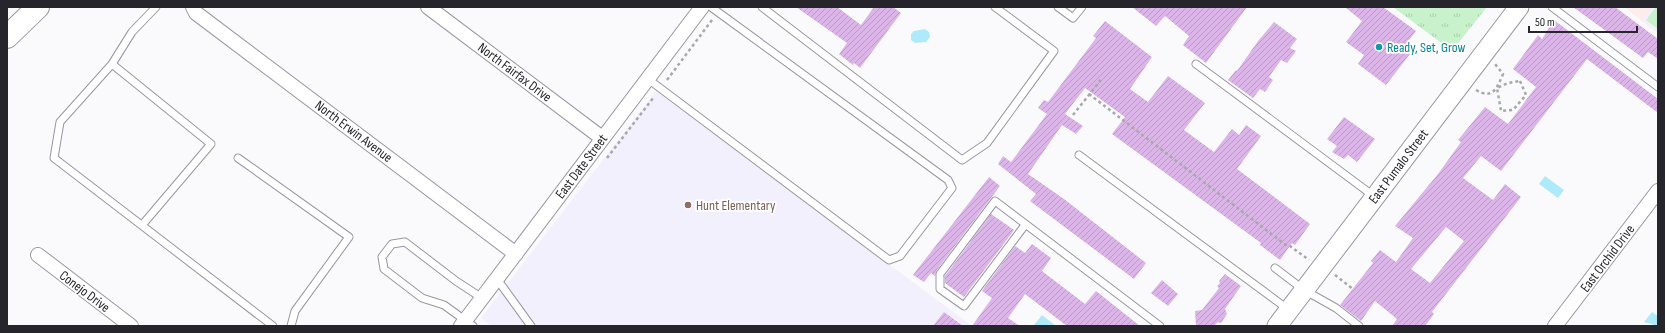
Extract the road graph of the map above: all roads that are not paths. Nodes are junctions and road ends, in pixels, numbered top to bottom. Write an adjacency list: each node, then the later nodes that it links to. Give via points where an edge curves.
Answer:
1 (38, 7): 13 (highway)
2 (156, 7): 14 (lane, via 132,32)
3 (193, 7): 25 (street, North Erwin Avenue, via 196,13)
4 (428, 7): 18 (street, North Fairfax Drive)
5 (702, 7): 16 (street, East Date Street)
6 (711, 7): 16 (lane, via 948,180 952,188 900,256 889,260)
7 (762, 7): 8 (lane, via 962,160 987,143 1054,51)
8 (995, 7)
9 (1058, 7): 10 (lane, via 1073,18)
10 (1082, 7)
11 (1519, 7): 22 (street, East Pumalo Street)
12 (1552, 7): 17 (lane)
13 (7, 37)
14 (112, 64): 23 (lane, via 60,122 54,158); 23 (lane, via 211,144)
15 (1196, 64): 22 (lane)
16 (648, 79): 18 (street, East Date Street)
17 (1658, 87)
18 (602, 138): 25 (street, East Date Street)
19 (1079, 155): 31 (lane)
20 (238, 158): 35 (lane, via 348,237 295,311)
21 (1658, 191): 40 (street, East Orchid Drive)
22 (1375, 197): 29 (street, East Pumalo Street)
23 (143, 224): 34 (lane)
24 (1026, 225): 24 (lane, via 995,201 940,274 940,289 964,306); 37 (lane)
25 (516, 254): 28 (street, East Date Street)
26 (38, 255): 33 (street, Conejo Drive)
27 (1275, 268): 29 (lane)
28 (497, 279): 30 (street, East Date Street); 36 (lane)
29 (1304, 290): 31 (street, East Pumalo Street); 39 (lane, via 1336,308)
30 (482, 298): 32 (street, East Date Street); 32 (lane, via 405,242 392,244 382,257 384,268 422,298 444,306)
31 (1289, 310): 38 (street, East Pumalo Street)
32 (467, 324)
33 (131, 326)
34 (273, 326)
35 (291, 326)
36 (531, 326)
37 (1160, 326)
38 (1277, 326)
39 (1360, 326)
40 (1555, 326)

